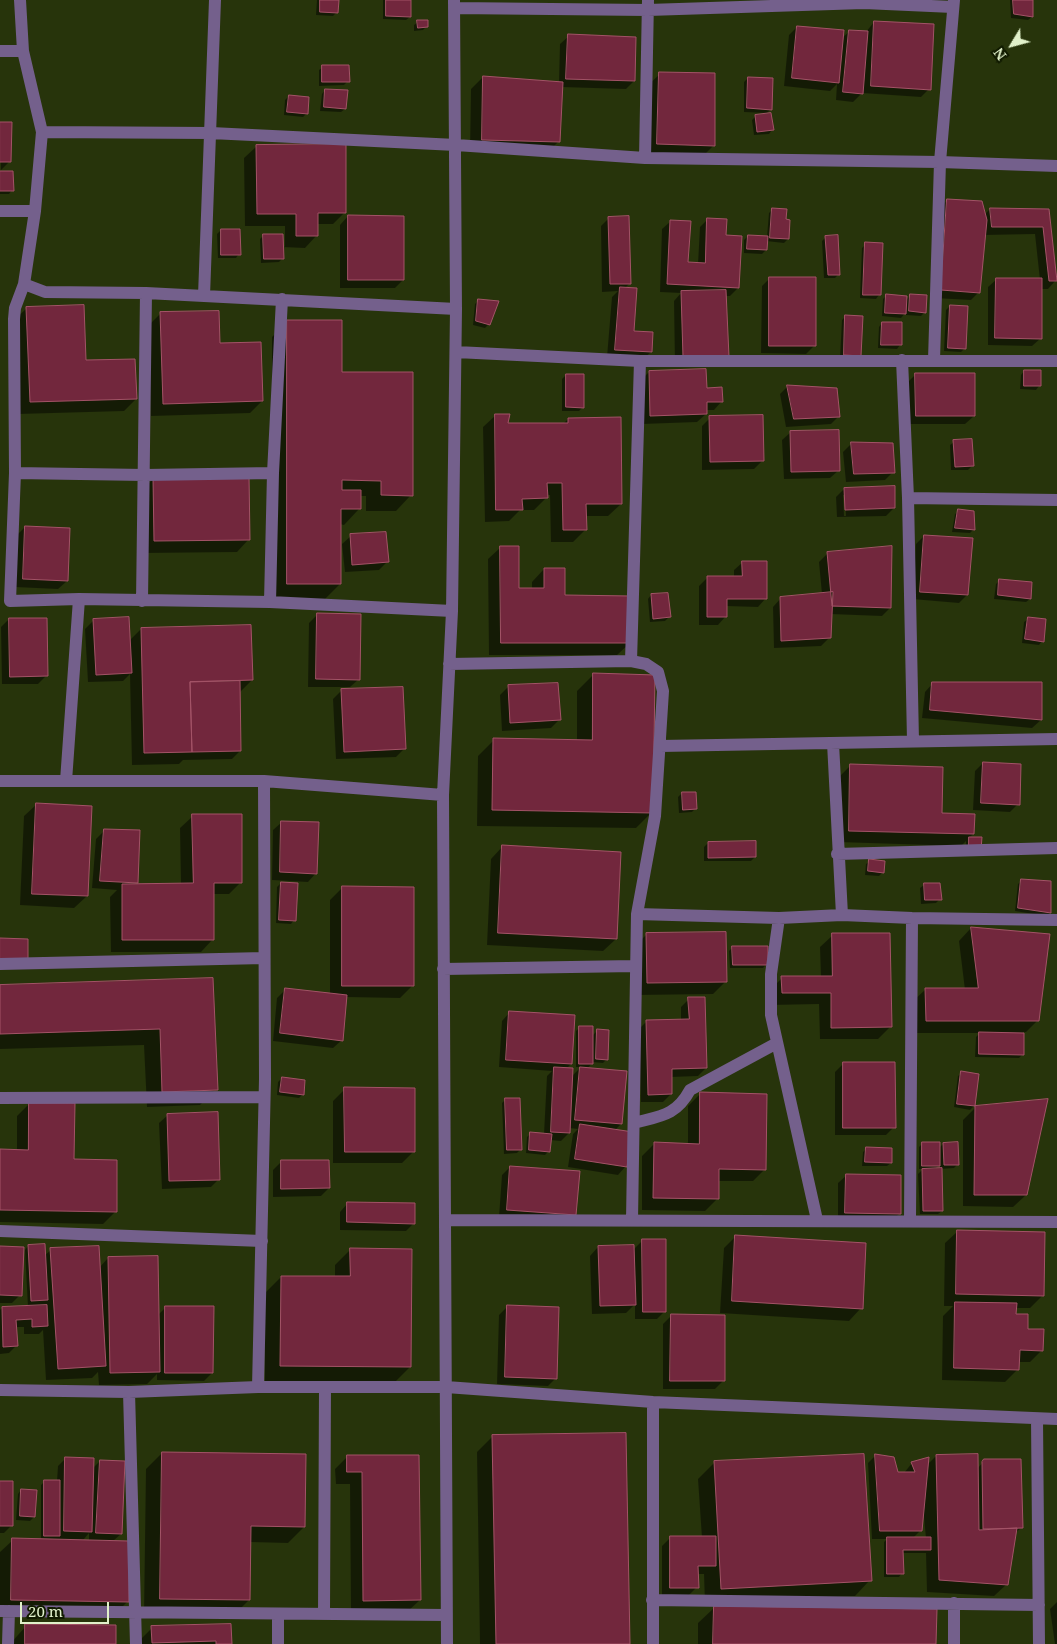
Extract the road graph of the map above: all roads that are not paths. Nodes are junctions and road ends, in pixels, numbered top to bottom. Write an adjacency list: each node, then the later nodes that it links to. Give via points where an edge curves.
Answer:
1 (20, 0): 8 (street)
2 (215, 0): 10 (street)
3 (864, 1): 4 (street); 6 (street)
4 (954, 3): 13 (street)
5 (454, 4): 6 (street); 11 (street)
6 (648, 5): 12 (street)
7 (0, 51): 8 (street)
8 (23, 51): 9 (street)
9 (42, 132): 10 (street); 16 (street)
10 (211, 133): 11 (street); 19 (street)
11 (456, 145): 12 (street); 21 (street)
12 (645, 158): 13 (street)
13 (940, 162): 14 (street); 24 (street)
14 (1057, 166)
15 (0, 210): 16 (street)
16 (35, 211): 17 (street)
17 (24, 284): 18 (street, via 45,292); 27 (street, via 14,319)
18 (146, 293): 19 (street); 29 (street)
19 (204, 296): 20 (street)
20 (282, 299): 21 (street); 28 (street)
21 (456, 309): 22 (street)
22 (456, 352): 25 (street); 36 (street)
23 (902, 360): 24 (street); 25 (street); 30 (street)
24 (934, 360): 26 (street)
25 (640, 361): 37 (street)
26 (1057, 361)
27 (14, 473): 29 (street); 33 (street)
28 (273, 473): 29 (street); 35 (street)
29 (145, 475): 34 (street)
30 (908, 498): 31 (street); 40 (street)
31 (1057, 500)
32 (79, 600): 33 (street); 34 (street); 44 (street)
33 (5, 601)
34 (142, 601): 35 (street)
35 (270, 602): 36 (street)
36 (452, 611): 38 (street)
37 (632, 662): 38 (street); 42 (street, via 646,664 658,672 663,691)
38 (449, 664): 46 (street)
39 (1057, 739): 40 (street)
40 (913, 741): 41 (street)
41 (832, 743): 42 (street); 48 (street)
42 (660, 746): 49 (street, via 655,816)
43 (0, 781): 44 (street)
44 (66, 781): 45 (street)
45 (264, 781): 46 (street); 54 (street)
46 (443, 795): 57 (street)
47 (1057, 848): 48 (street)
48 (838, 854): 50 (street)
49 (637, 914): 51 (street); 56 (street)
50 (842, 915): 51 (street); 52 (street)
51 (778, 918): 58 (street, via 771,974 771,1015)
52 (912, 918): 53 (street); 65 (street)
53 (1057, 920)
54 (264, 958): 55 (street); 60 (street)
55 (0, 964)
56 (635, 966): 57 (street); 61 (street)
57 (443, 969): 62 (street)
58 (778, 1043): 61 (street, via 690,1090 670,1114); 64 (street)
59 (0, 1098): 60 (street)
60 (264, 1098): 68 (street)
61 (634, 1123): 63 (street)
62 (445, 1220): 63 (street); 71 (street)
63 (632, 1220): 64 (street)
64 (817, 1220): 65 (street)
65 (910, 1220): 66 (street)
66 (1057, 1222)
67 (0, 1231): 68 (street)
68 (262, 1241): 69 (street)
69 (258, 1387): 70 (street); 73 (street)
70 (325, 1387): 71 (street); 83 (street)
71 (446, 1387): 74 (street); 84 (street)
72 (0, 1390): 73 (street)
73 (129, 1392): 81 (street)
74 (653, 1402): 75 (street); 77 (street)
75 (1037, 1419): 76 (street); 79 (street)
76 (1057, 1419)
77 (652, 1600): 78 (street); 89 (street)
78 (954, 1603): 79 (street); 90 (street)
79 (1039, 1605): 91 (street)
80 (4, 1611): 81 (street); 85 (street)
81 (135, 1612): 82 (street); 86 (street)
82 (278, 1614): 83 (street); 87 (street)
83 (324, 1614): 84 (street)
84 (446, 1615): 88 (street)
85 (8, 1644)
86 (136, 1644)
87 (278, 1644)
88 (446, 1644)
89 (653, 1644)
90 (954, 1644)
91 (1039, 1644)

